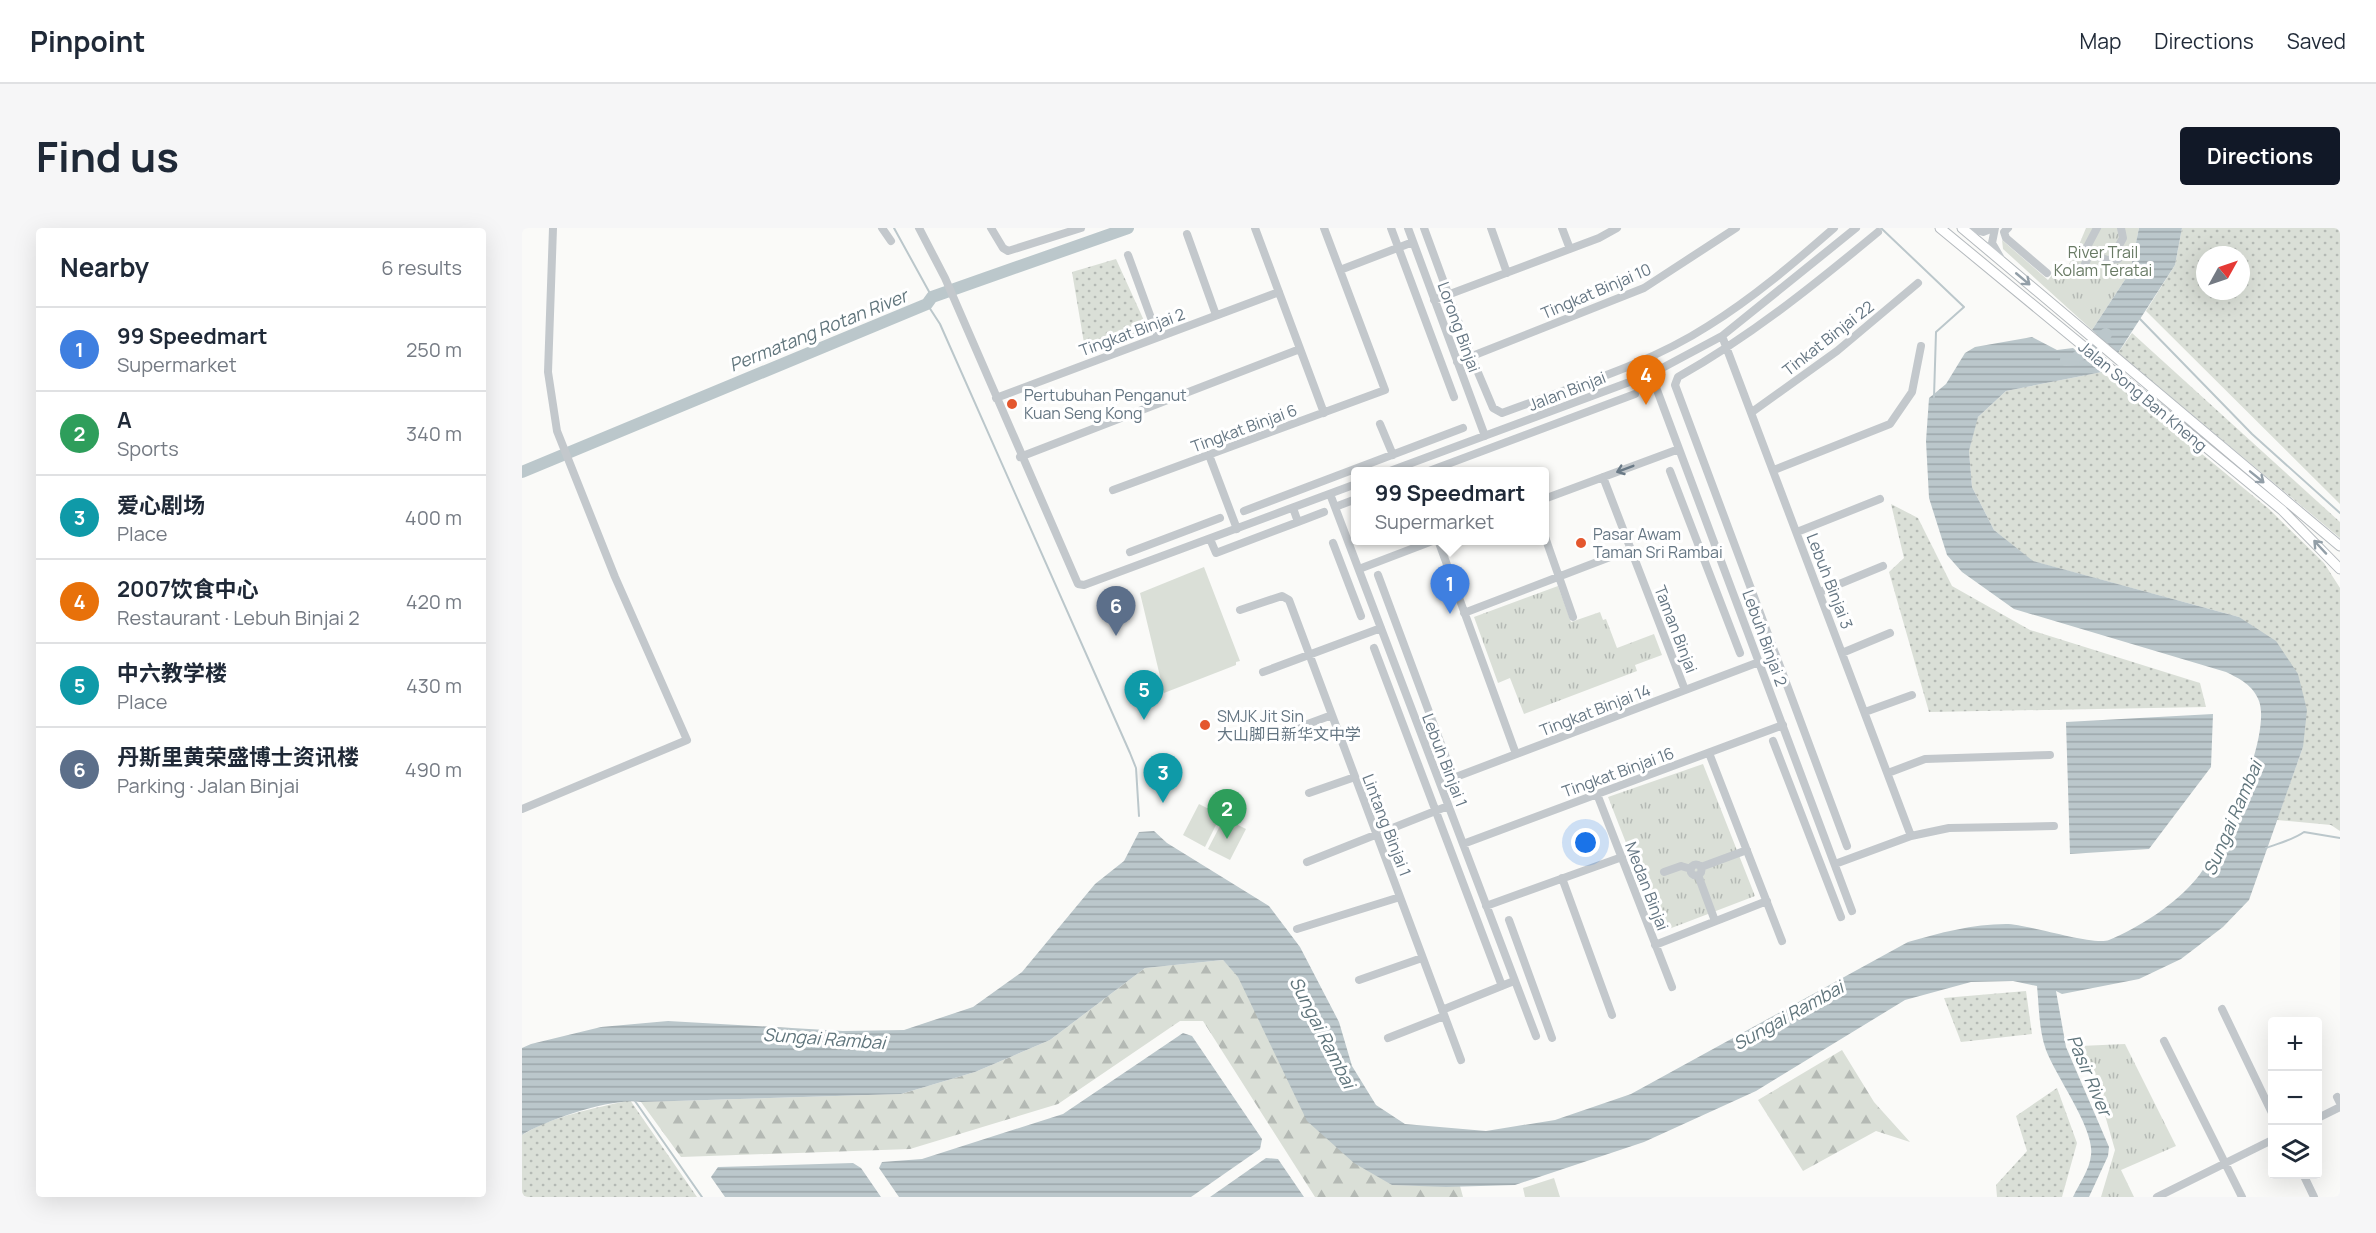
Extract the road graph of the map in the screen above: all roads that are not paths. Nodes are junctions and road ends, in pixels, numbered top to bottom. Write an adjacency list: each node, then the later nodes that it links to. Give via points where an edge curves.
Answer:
1 (553, 228): 158 (street, via 548,372 557,431 687,740)
2 (882, 228): 29 (street)
3 (920, 228): 66 (street)
4 (991, 228): 24 (street, via 1003,248 1012,251)
5 (1081, 228): 24 (street)
6 (1255, 228): 45 (street)
7 (1324, 228): 39 (street)
8 (1391, 228): 32 (street)
9 (1408, 228): 30 (street, Lorong Binjai)
10 (1424, 228): 46 (street)
11 (1491, 228): 40 (street)
12 (1562, 228): 33 (street)
13 (1617, 228): 33 (street)
14 (1736, 228): 60 (street, Tingkat Binjai 10, via 1644,288)
15 (1834, 228): 27 (street)
16 (1856, 228): 28 (street, Jalan Binjai)
17 (1940, 228): 118 (main road, Jalan Song Ban Kheng, one-way to 17, via 2282,510)
18 (1962, 228): 38 (main road, Jalan Song Ban Kheng)
19 (1968, 228): 20 (street, via 1983,232)
20 (1994, 228): 38 (street, via 1992,243)
21 (2008, 228): 41 (street, via 2004,232 2006,238)
22 (2097, 228): 35 (street, via 2088,240)
23 (2121, 228): 35 (street, via 2118,259 2108,260)
24 (1065, 231)
25 (1878, 232): 34 (street)
26 (1187, 234): 49 (street)
27 (1826, 235): 31 (street); 53 (street, via 1781,275)
28 (1848, 236): 31 (street, Jalan Binjai); 34 (street)
29 (891, 241)
30 (1413, 242): 32 (street); 42 (street, Lorong Binjai)
31 (1835, 247): 48 (street, Jalan Binjai)
32 (1398, 248): 39 (street); 44 (street)
33 (1570, 249): 40 (street)
34 (1858, 249): 50 (street)
35 (2090, 253): 37 (street)
36 (1128, 255): 52 (street)
37 (2085, 264)
38 (2008, 266): 113 (main road, Jalan Song Ban Kheng, one-way to 113)
39 (1340, 270): 69 (street, Tingkat Binjai 6, via 1385,390)
40 (1507, 273): 46 (street)
41 (2047, 273)
42 (1428, 282): 44 (street); 47 (street, Lorong Binjai)
43 (1918, 283): 70 (street, Tinkat Binjai 22, via 1837,351)
44 (1413, 288): 59 (street)
45 (1279, 292): 49 (street, Tingkat Binjai 2); 55 (street)
46 (1448, 295): 47 (street); 60 (street)
47 (1434, 300): 57 (street, Lorong Binjai)
48 (1763, 304): 50 (street); 51 (street, Jalan Binjai)
49 (1216, 315): 52 (street, Tingkat Binjai 2)
50 (1773, 316): 56 (street)
51 (1722, 336): 56 (street, Lebuh Binjai 3); 58 (street, Jalan Binjai)
52 (1158, 337): 66 (street, Tingkat Binjai 2)
53 (1686, 338): 58 (street); 68 (street, via 1652,356)
54 (1921, 346): 84 (street, via 1912,392 1890,424)
55 (1300, 349): 69 (street); 80 (street)
56 (1728, 349): 70 (street, Lebuh Binjai 3); 160 (street, Lebuh Binjai 2, via 1678,377 1675,385)
57 (1453, 351): 59 (street); 61 (street, Lorong Binjai)
58 (1693, 352): 62 (street, Jalan Binjai)
59 (1439, 356): 65 (street)
60 (1471, 356): 61 (street, Tingkat Binjai 10); 68 (street, via 1493,408 1502,413)
61 (1457, 362): 74 (street, Lorong Binjai)
62 (1652, 374): 63 (street, Jalan Binjai); 76 (street, Lebuh Binjai 2)
63 (1612, 388): 67 (street); 71 (street, Jalan Binjai)
64 (1635, 393): 67 (street)
65 (1454, 397)
66 (996, 398): 80 (street)
67 (1617, 400): 83 (street)
68 (1531, 402): 71 (street)
69 (1324, 412): 78 (street, Tingkat Binjai 6)
70 (1752, 412): 84 (street, Lebuh Binjai 3)
71 (1536, 416): 74 (street, Jalan Binjai)
72 (1380, 424): 79 (street)
73 (1462, 428): 75 (street)
74 (1485, 436): 77 (street, Jalan Binjai)
75 (1433, 440): 77 (street); 79 (street)
76 (1679, 449): 87 (street, one-way to 87); 88 (street, Lebuh Binjai 2)
77 (1438, 453): 82 (street, Jalan Binjai)
78 (1209, 455): 90 (street, Tingkat Binjai 6); 105 (street)
79 (1393, 455): 81 (street)
80 (1020, 457): 109 (street, via 1074,580 1084,585)
81 (1361, 467)
82 (1401, 467)
83 (1440, 467)
84 (1774, 470): 106 (street, Lebuh Binjai 3)
85 (1351, 471): 95 (street)
86 (1670, 471): 91 (street)
87 (1604, 477): 93 (street); 114 (street, Taman Binjai)
88 (1693, 484): 91 (street); 129 (street, Lebuh Binjai 2)
89 (1351, 486): 92 (street)
90 (1113, 490)
91 (1677, 490): 131 (street)
92 (1330, 494): 97 (street, Lebuh Binjai 1); 98 (street)
93 (1549, 498)
94 (1880, 499): 106 (street)
95 (1274, 500): 99 (street); 101 (street)
96 (1351, 501): 97 (street)
97 (1335, 507): 117 (street, Lebuh Binjai 1)
98 (1293, 508): 101 (street); 103 (street)
99 (1244, 511)
100 (1324, 512): 103 (street)
101 (1280, 513): 105 (street)
102 (1220, 518): 104 (street)
103 (1298, 522): 107 (street, via 1216,554)
104 (1192, 528): 109 (street); 115 (street)
105 (1237, 529): 107 (street)
106 (1797, 532): 121 (street, Lebuh Binjai 3)
107 (1210, 539): 109 (street)
108 (1333, 543): 124 (street)
109 (1197, 544)
110 (1423, 545): 117 (street)
111 (1438, 545): 126 (street)
112 (1549, 545): 120 (street)
113 (2340, 546)
114 (1631, 549): 120 (street); 139 (street, Taman Binjai)
115 (1130, 552)
116 (1883, 566): 121 (street)
117 (1359, 569): 123 (street, Lebuh Binjai 1)
118 (2340, 569)
119 (1378, 575): 122 (street)
120 (1559, 577): 126 (street); 128 (street)
121 (1820, 592): 135 (street, Lebuh Binjai 3)
122 (1387, 598): 123 (street); 145 (street)
123 (1370, 600): 124 (street); 130 (street, Lebuh Binjai 1)
124 (1355, 601): 127 (street)
125 (1240, 610): 136 (street, Lintang Binjai 1, via 1282,596 1289,600)
126 (1464, 614): 149 (street)
127 (1361, 616)
128 (1573, 617)
129 (1745, 624): 131 (street); 137 (street, Lebuh Binjai 2)
130 (1381, 628): 136 (street); 147 (street, Lebuh Binjai 1)
131 (1731, 629): 134 (street)
132 (1890, 633): 135 (street)
133 (1374, 648): 159 (street, Lebuh Binjai 1)
134 (1740, 653)
135 (1842, 653): 141 (street, Lebuh Binjai 3)
136 (1309, 655): 138 (street); 142 (street, Lintang Binjai 1)
137 (1759, 662): 139 (street, Tingkat Binjai 14); 143 (street, Lebuh Binjai 2)
138 (1263, 672)
139 (1685, 690): 149 (street, Tingkat Binjai 14)
140 (1912, 695): 141 (street)
141 (1865, 712): 152 (street, Lebuh Binjai 3)
142 (1332, 715): 144 (street); 153 (street, Lintang Binjai 1)
143 (1783, 725): 148 (street, Tingkat Binjai 16); 162 (street, Lebuh Binjai 2)
144 (1286, 732)
145 (1439, 739): 147 (street); 151 (street)
146 (1773, 741): 178 (street)
147 (1425, 744): 154 (street, Lebuh Binjai 1)
148 (1709, 753): 156 (street, Tingkat Binjai 16); 167 (street)
149 (1516, 754): 154 (street, Tingkat Binjai 14)
150 (2050, 755): 152 (street, via 1925,759)
151 (1448, 763)
152 (1887, 773): 164 (street, Lebuh Binjai 3)
153 (1355, 777): 155 (street); 163 (street, Lintang Binjai 1)
154 (1440, 783): 157 (street, Lebuh Binjai 1)
155 (1308, 793)
156 (1597, 794): 165 (street, Tingkat Binjai 16); 168 (street, Medan Binjai)
157 (1448, 806): 159 (street); 165 (street, Lebuh Binjai 1)
158 (522, 808)
159 (1436, 811): 163 (street); 189 (street, Lebuh Binjai 1)
160 (1838, 824): 162 (street); 166 (street, Lebuh Binjai 2)
161 (2054, 826): 164 (street, via 1949,828)
162 (1822, 829): 170 (street, Lebuh Binjai 2)
163 (1376, 834): 169 (street); 174 (street, Lintang Binjai 1)
164 (1911, 836): 170 (street)
165 (1462, 844): 176 (street, Lebuh Binjai 1)
166 (1847, 846)
167 (1747, 850): 171 (street); 175 (street)
168 (1622, 857): 173 (street); 184 (street, Medan Binjai)
169 (1307, 862)
170 (1835, 864): 177 (street, Lebuh Binjai 2)
171 (1700, 871): 172 (street, via 1695,864 1691,869 1681,866); 180 (street)
172 (1665, 872)
173 (1562, 878): 176 (street); 193 (street)
174 (1400, 897): 181 (street); 186 (street, Lintang Binjai 1)
175 (1767, 901): 180 (street); 183 (street)
176 (1486, 906): 185 (street, Lebuh Binjai 1)
177 (1852, 910)
178 (1841, 917)
179 (1509, 920): 182 (street)
180 (1715, 921): 184 (street)
181 (1297, 928)
182 (1516, 941): 185 (street); 196 (street)
183 (1782, 941)
184 (1655, 945): 190 (street, Medan Binjai)
185 (1502, 946): 188 (street, Lebuh Binjai 1)
186 (1422, 958): 187 (street); 192 (street, Lintang Binjai 1)
187 (1359, 980)
188 (1514, 981): 189 (street); 194 (street, Lebuh Binjai 1)
189 (1502, 986): 192 (street)
190 (1672, 987)
191 (2222, 1009): 200 (street)
192 (1443, 1013): 195 (street); 198 (street, Lintang Binjai 1)
193 (1612, 1016)
194 (1536, 1036)
195 (1388, 1038)
196 (1552, 1038)
197 (2164, 1041): 203 (street)
198 (1461, 1060)
199 (2339, 1102): 201 (street)
200 (2268, 1105)
201 (2322, 1115)
202 (2268, 1142): 203 (street)
203 (2226, 1163): 205 (street); 206 (street)
204 (2305, 1179): 207 (street)
205 (2157, 1197)
206 (2242, 1197)
207 (2314, 1197)

